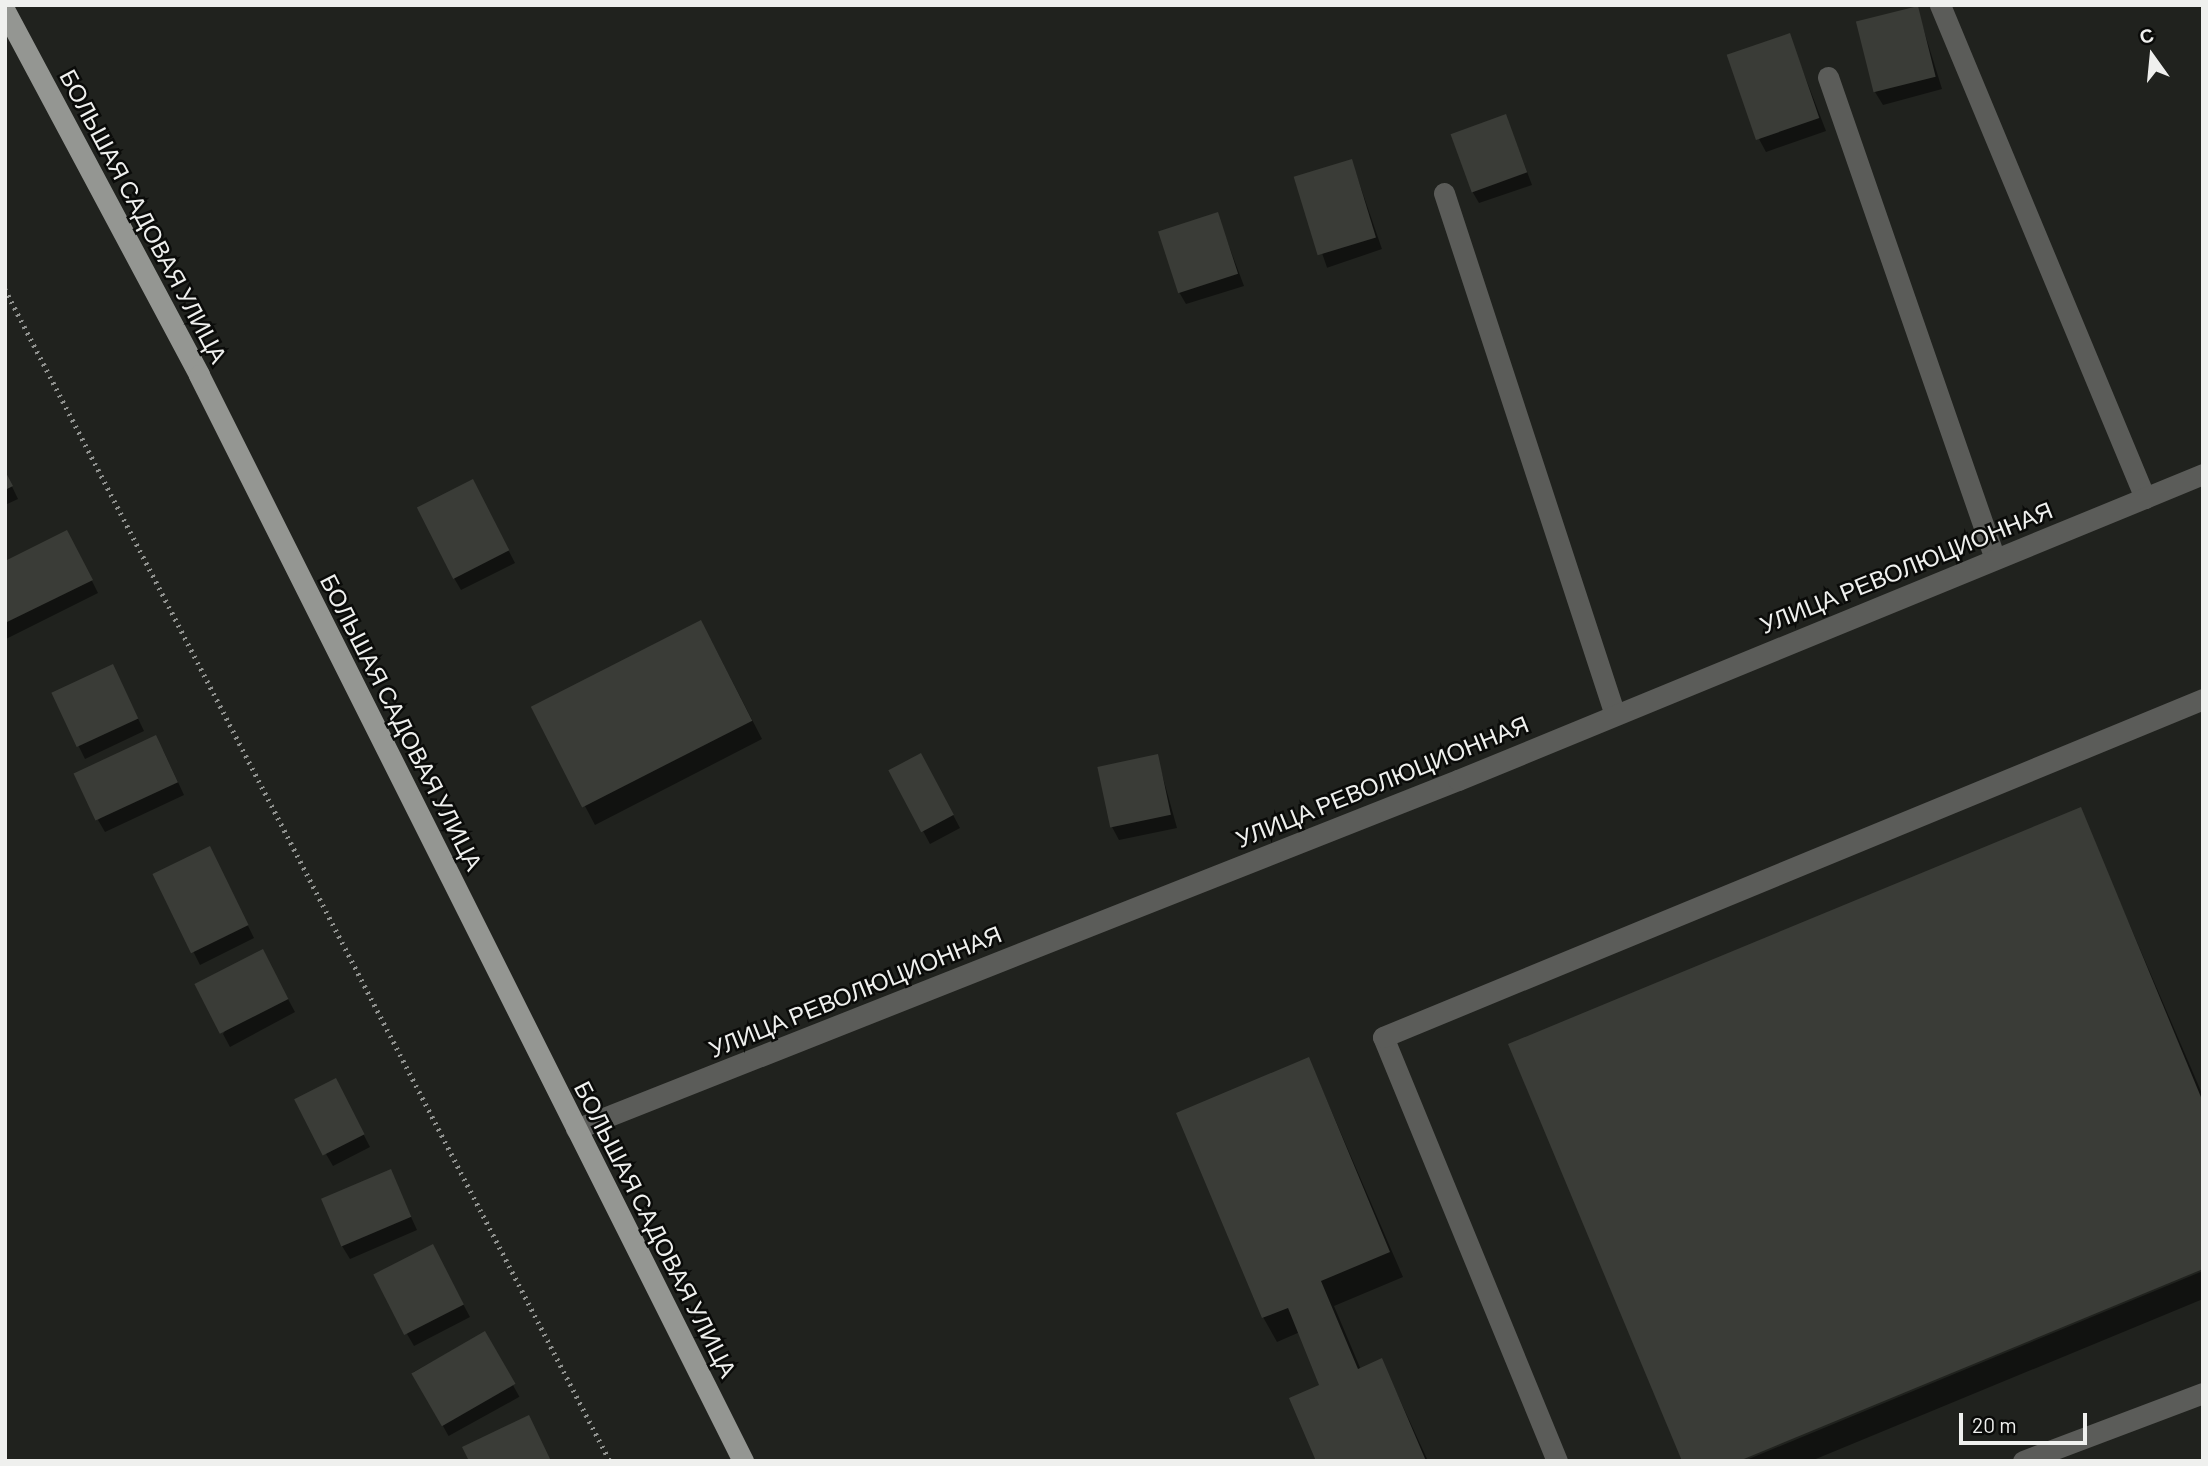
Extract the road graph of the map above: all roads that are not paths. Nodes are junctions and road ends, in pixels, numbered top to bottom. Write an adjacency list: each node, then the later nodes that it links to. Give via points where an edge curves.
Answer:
1 (1940, 5): 6 (street)
2 (5, 11): 10 (main road, БОЛЬШАЯ САДОВАЯ УЛИЦА, via 199,375)
3 (1828, 77): 7 (street)
4 (1444, 193): 9 (street)
5 (2203, 474): 6 (street, УЛИЦА РЕВОЛЮЦИОННАЯ)
6 (2146, 498): 7 (street, УЛИЦА РЕВОЛЮЦИОННАЯ)
7 (1995, 559): 9 (street, УЛИЦА РЕВОЛЮЦИОННАЯ)
8 (2203, 699): 13 (street, via 1383,1037)
9 (1615, 715): 10 (street, УЛИЦА РЕВОЛЮЦИОННАЯ)
10 (576, 1129): 12 (main road, БОЛЬШАЯ САДОВАЯ УЛИЦА)
11 (2203, 1393): 14 (street)
12 (743, 1461)
13 (1556, 1461)
14 (2023, 1461)

